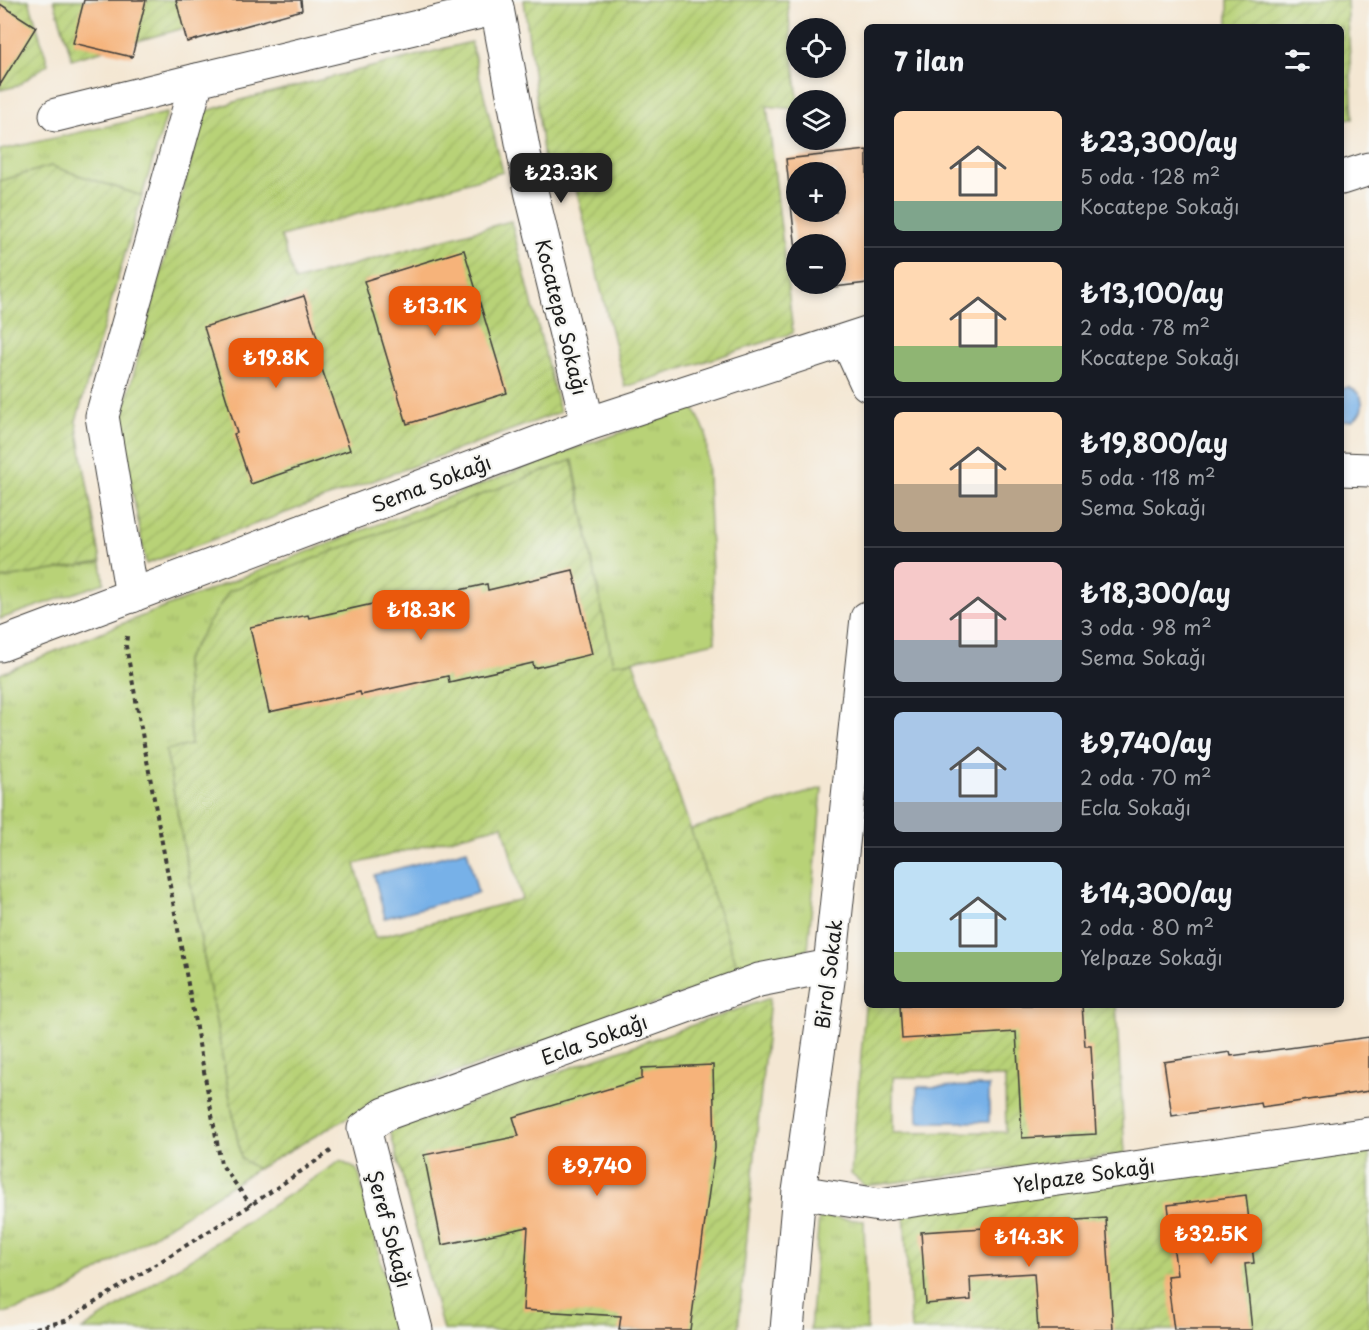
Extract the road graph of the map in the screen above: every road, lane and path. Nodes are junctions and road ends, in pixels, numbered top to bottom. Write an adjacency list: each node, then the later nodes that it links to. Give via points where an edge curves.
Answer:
1 (495, 4): 2 (street); 8 (street, Kocatepe Sokağı, via 531,191)
2 (197, 80): 3 (street); 11 (street, via 102,416)
3 (56, 115)
4 (1369, 169): 5 (street)
5 (1344, 177)
6 (857, 337): 7 (street); 8 (street, Sema Sokağı)
7 (864, 370)
8 (588, 424): 11 (street, Sema Sokağı)
9 (1344, 469): 10 (street)
10 (1369, 470)
11 (132, 596): 12 (street, Sema Sokağı); 18 (path, via 126,646 221,1164)
12 (0, 645)
13 (864, 646): 14 (street, Birol Sokak)
14 (830, 966): 15 (street, Ecla Sokağı, via 759,980 385,1114); 17 (street, Birol Sokak)
15 (364, 1129): 18 (path); 20 (street, Şeref Sokağı)
16 (1369, 1134): 17 (street, Yelpaze Sokağı, via 879,1205)
17 (799, 1192): 21 (street, Birol Sokak)
18 (251, 1205): 19 (path, via 65,1321)
19 (27, 1330)
20 (416, 1330)
21 (787, 1330)

